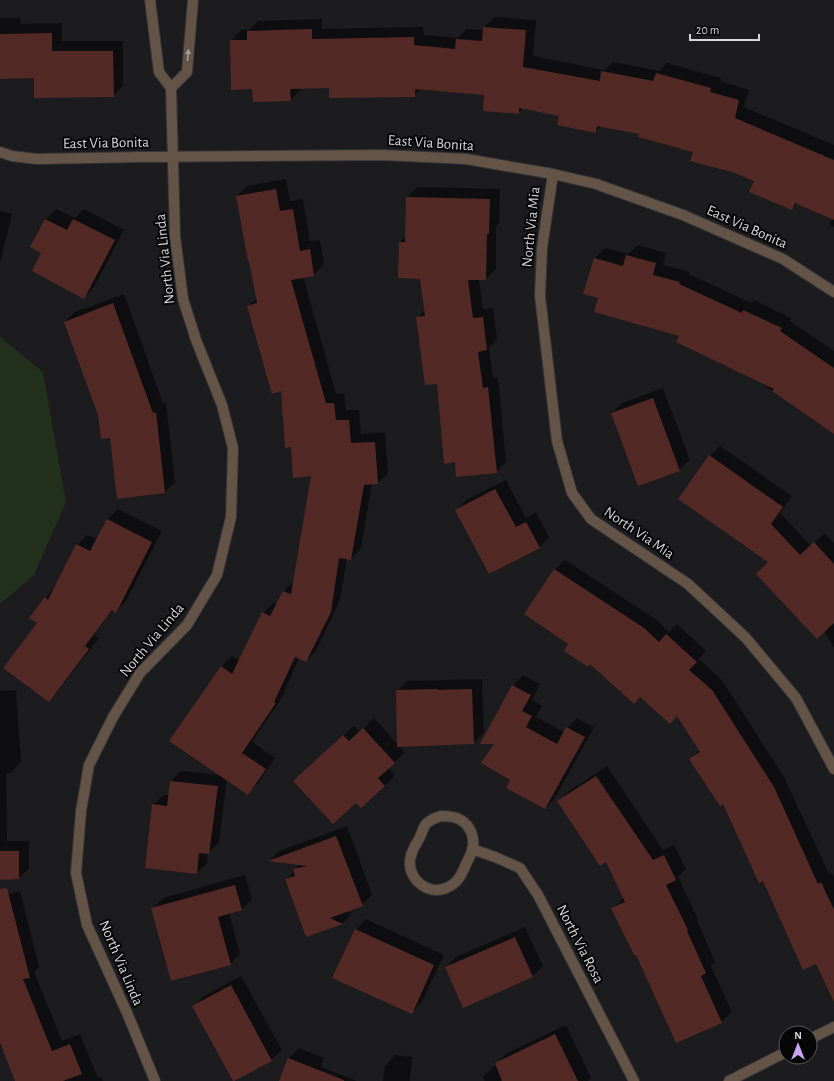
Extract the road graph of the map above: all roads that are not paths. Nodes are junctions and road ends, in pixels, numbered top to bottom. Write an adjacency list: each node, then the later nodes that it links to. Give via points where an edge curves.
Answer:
1 (150, 0): 3 (street, via 159,72)
2 (193, 0): 3 (street, one-way to 2, via 187,72)
3 (172, 88): 5 (street, North Via Linda)
4 (0, 152): 5 (street, East Via Bonita, via 37,159)
5 (174, 157): 6 (street, East Via Bonita, via 383,155 466,159); 13 (street, North Via Linda, via 175,236 183,300 222,406 233,448 231,517 217,575 187,625 140,673 89,765 81,811 76,873 88,925)
6 (553, 174): 7 (street, East Via Bonita, via 596,184 683,216 783,259); 8 (street, North Via Mia, via 542,248 540,296 557,441 572,493 591,519 688,584 746,638 796,698)
7 (834, 292)
8 (834, 769)
9 (472, 849): 9 (street, via 472,833 459,819 450,816 432,819 425,825 411,855 411,873 416,881 430,890 447,888 459,878); 14 (street, North Via Rosa, via 520,868 538,895)
10 (834, 1027): 11 (street)
11 (818, 1035)
12 (778, 1056): 15 (street)
13 (155, 1081)
14 (634, 1081)
15 (729, 1081)

